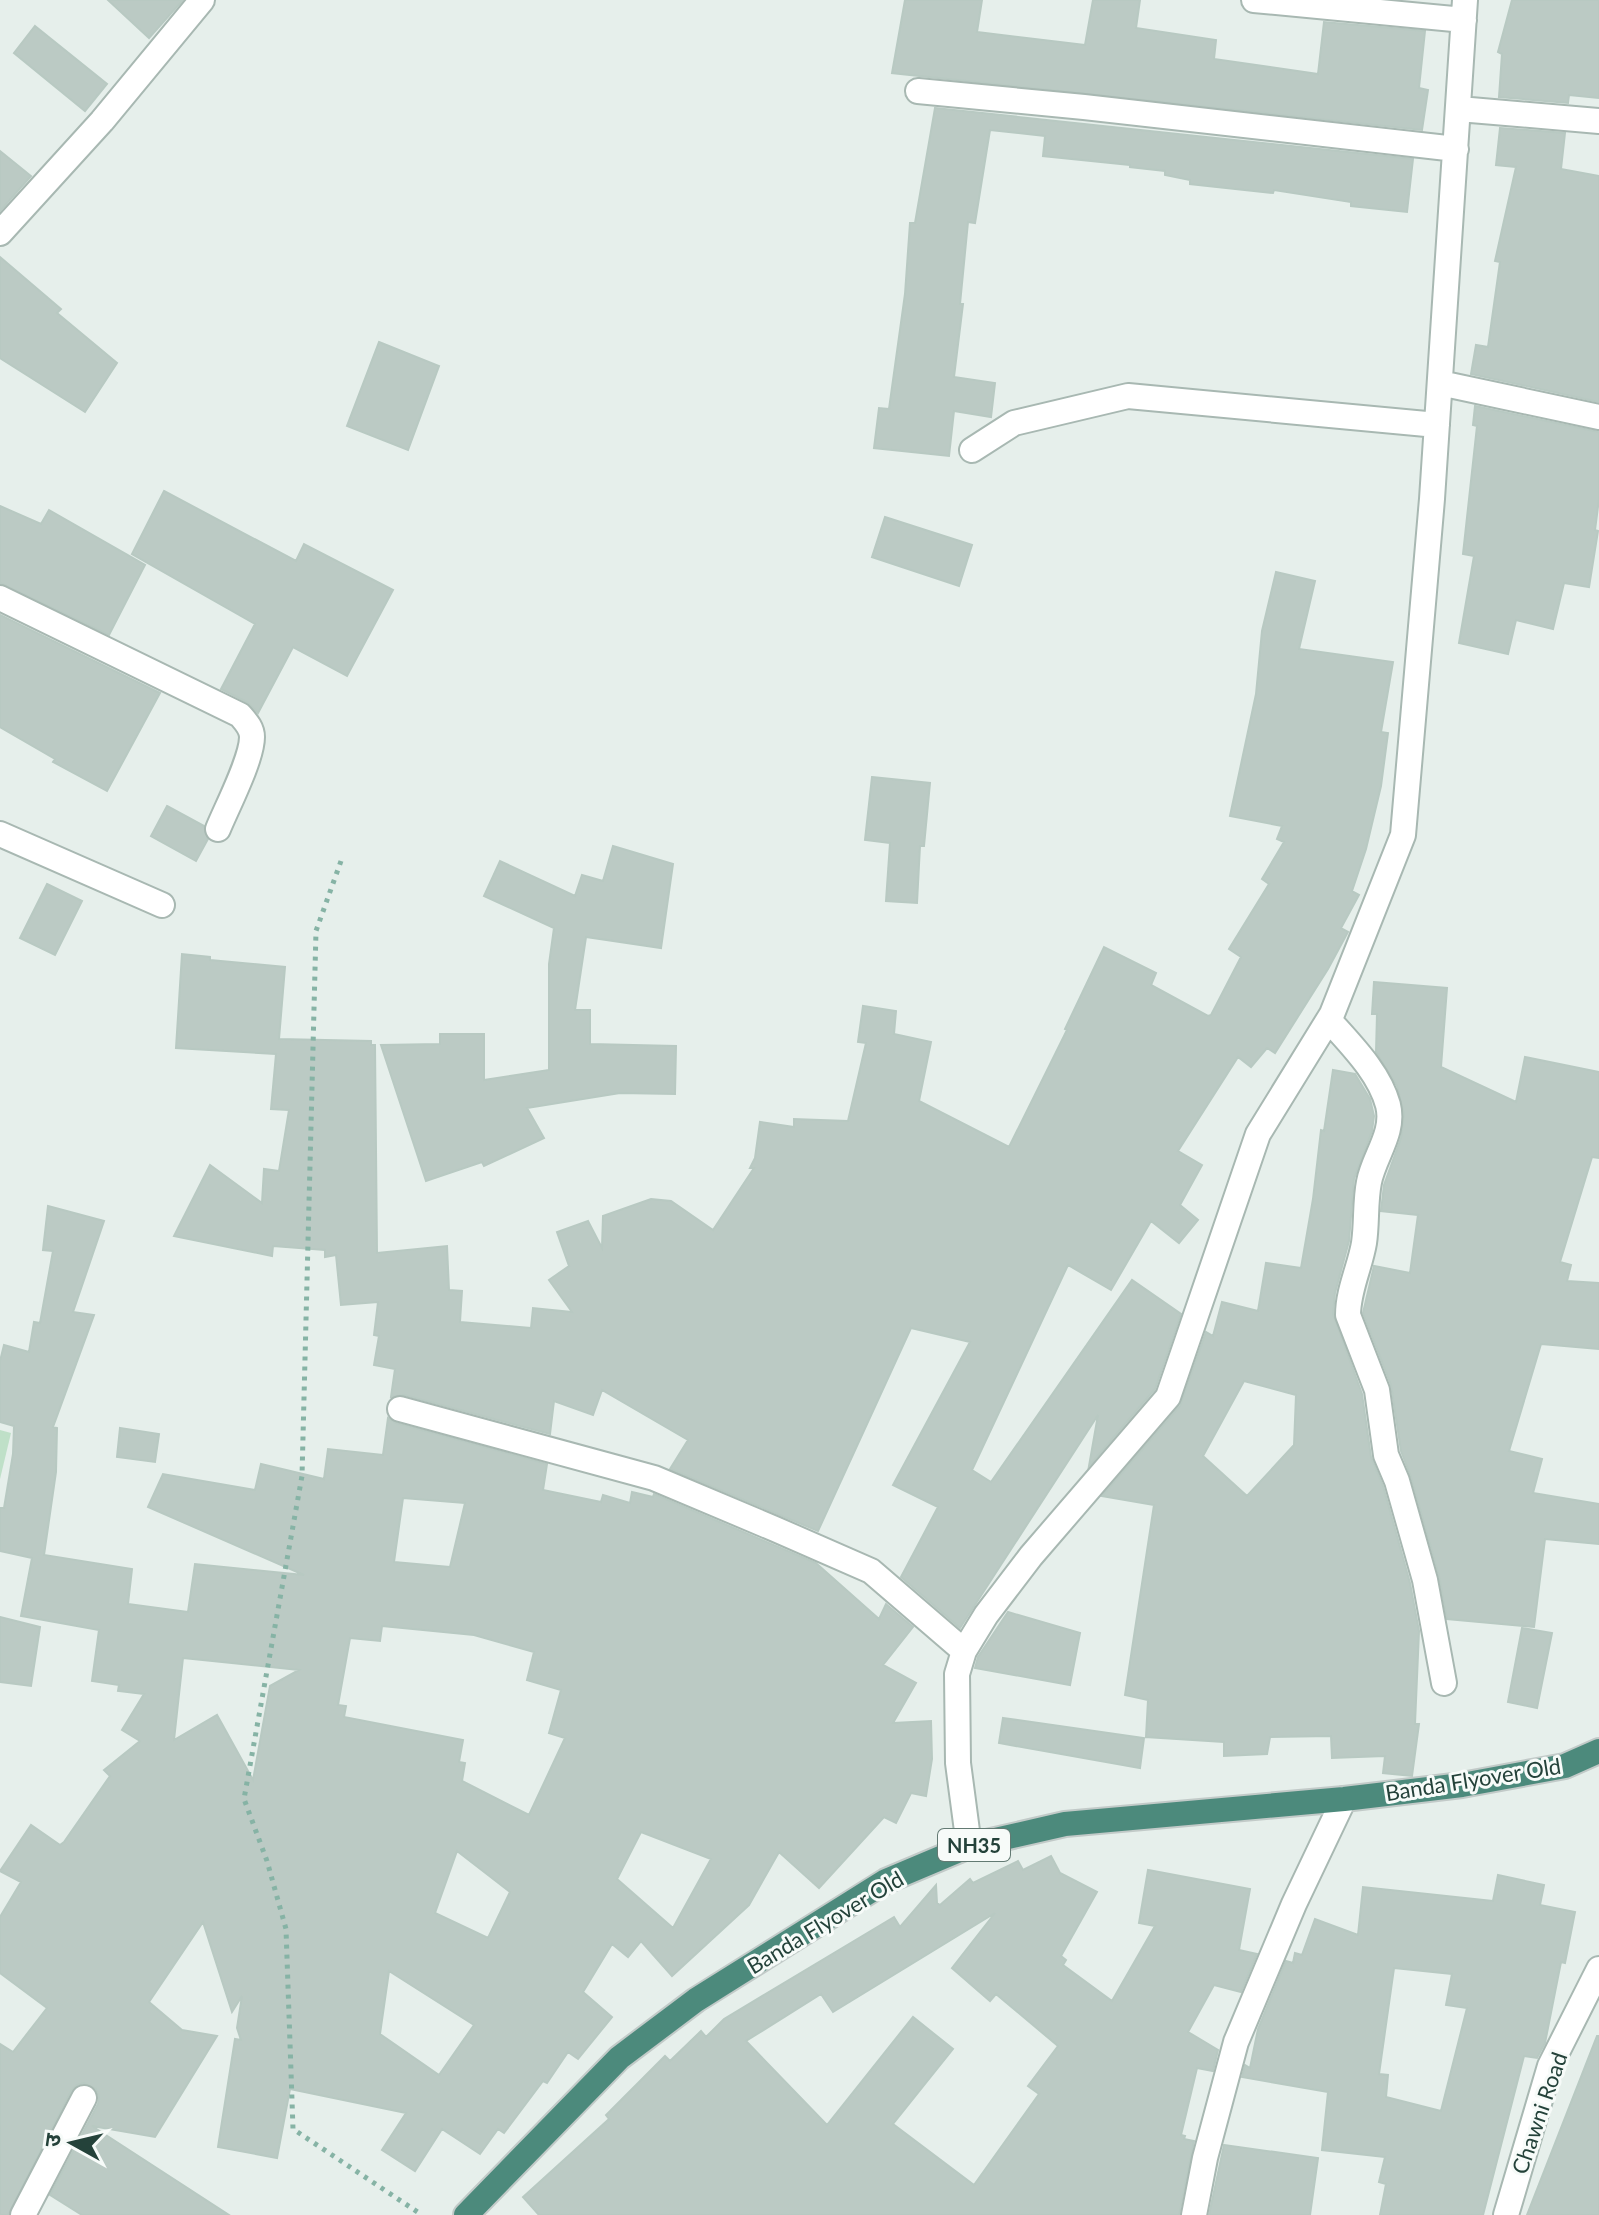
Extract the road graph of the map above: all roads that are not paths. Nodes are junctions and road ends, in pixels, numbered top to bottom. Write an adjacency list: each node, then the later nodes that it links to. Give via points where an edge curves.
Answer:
1 (202, 0): 8 (street)
2 (1254, 0): 3 (street)
3 (1465, 10): 5 (street)
4 (918, 91): 7 (street)
5 (1459, 109): 6 (street); 7 (street)
6 (1599, 121)
7 (1456, 149): 9 (street)
8 (0, 233)
9 (1440, 383): 10 (street); 11 (street)
10 (1599, 417)
11 (1437, 425): 12 (street, via 1128,396 1014,423); 17 (street, via 1403,835)
12 (972, 450)
13 (0, 598): 14 (street, via 248,723 250,748)
14 (218, 829)
15 (0, 834): 16 (street)
16 (162, 905)
17 (1329, 1020): 19 (street, via 1258,1134 1168,1397 1031,1556); 20 (street, via 1369,1066 1387,1103 1386,1132 1369,1182 1364,1244 1348,1315 1377,1390 1386,1455 1425,1580)
18 (400, 1409): 19 (street, via 654,1478 762,1523 871,1571)
19 (964, 1651): 23 (street, via 957,1674 958,1763)
20 (1444, 1683)
21 (1599, 1751): 22 (highway, Banda Flyover Old / NH35, via 1550,1769)
22 (1344, 1799): 23 (highway, Banda Flyover Old / NH35, via 1065,1824); 28 (street, via 1236,2042)
23 (969, 1846): 27 (highway, Banda Flyover Old / NH35, via 886,1881 696,2000 619,2058)
24 (1599, 1969): 29 (street, Chawni Road, via 1550,2066)
25 (84, 2098): 26 (street)
26 (23, 2215)
27 (466, 2215)
28 (1194, 2215)
29 (1506, 2215)

